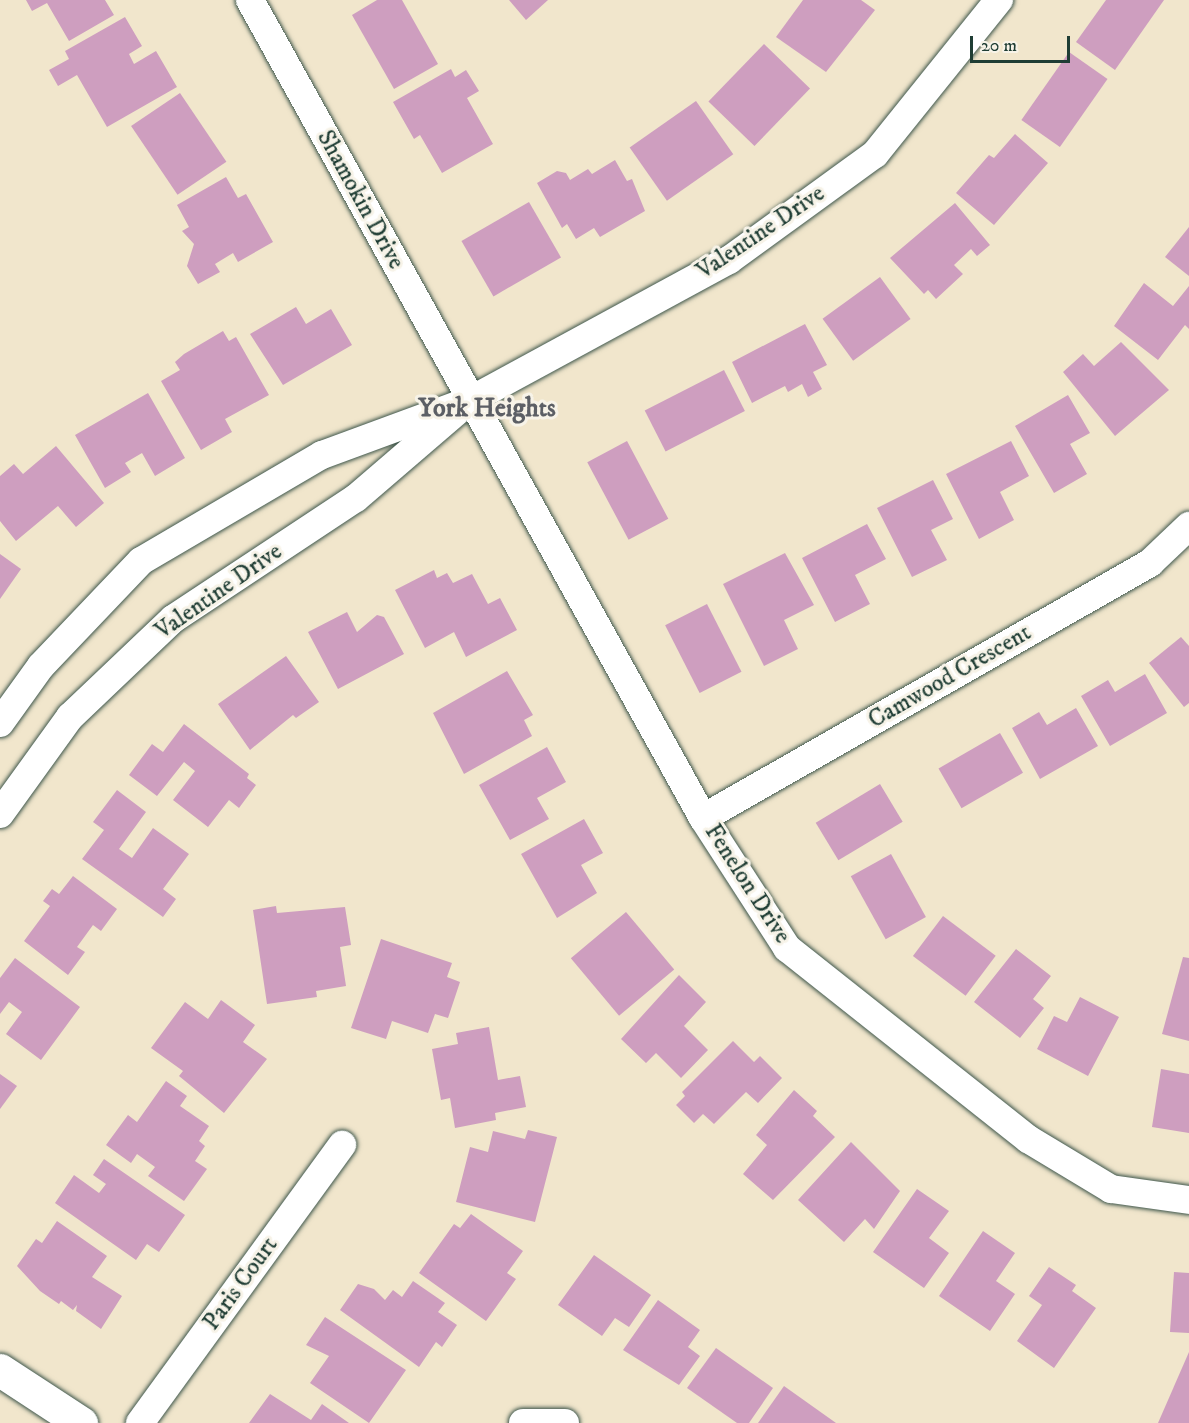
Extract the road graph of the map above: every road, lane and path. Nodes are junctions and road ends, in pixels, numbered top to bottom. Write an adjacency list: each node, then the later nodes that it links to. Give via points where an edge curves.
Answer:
1 (999, 0): 3 (street, Valentine Drive, via 875,154 729,260)
2 (257, 3): 3 (street, Shamokin Drive)
3 (470, 401): 5 (street, Valentine Drive, via 322,454 141,561 41,666); 6 (street, Valentine Drive, via 356,498 173,619 70,717); 7 (street, Fenelon Drive)
4 (1189, 526): 7 (street, Camwood Crescent, via 1150,563)
5 (0, 723)
6 (0, 814)
7 (703, 818): 9 (street, Fenelon Drive, via 787,948 1028,1139 1111,1189)
8 (342, 1145): 12 (street, Paris Court)
9 (1189, 1200)
10 (0, 1370): 11 (main road)
11 (81, 1423)
12 (140, 1423)
13 (523, 1423): 14 (street)
14 (565, 1423)

